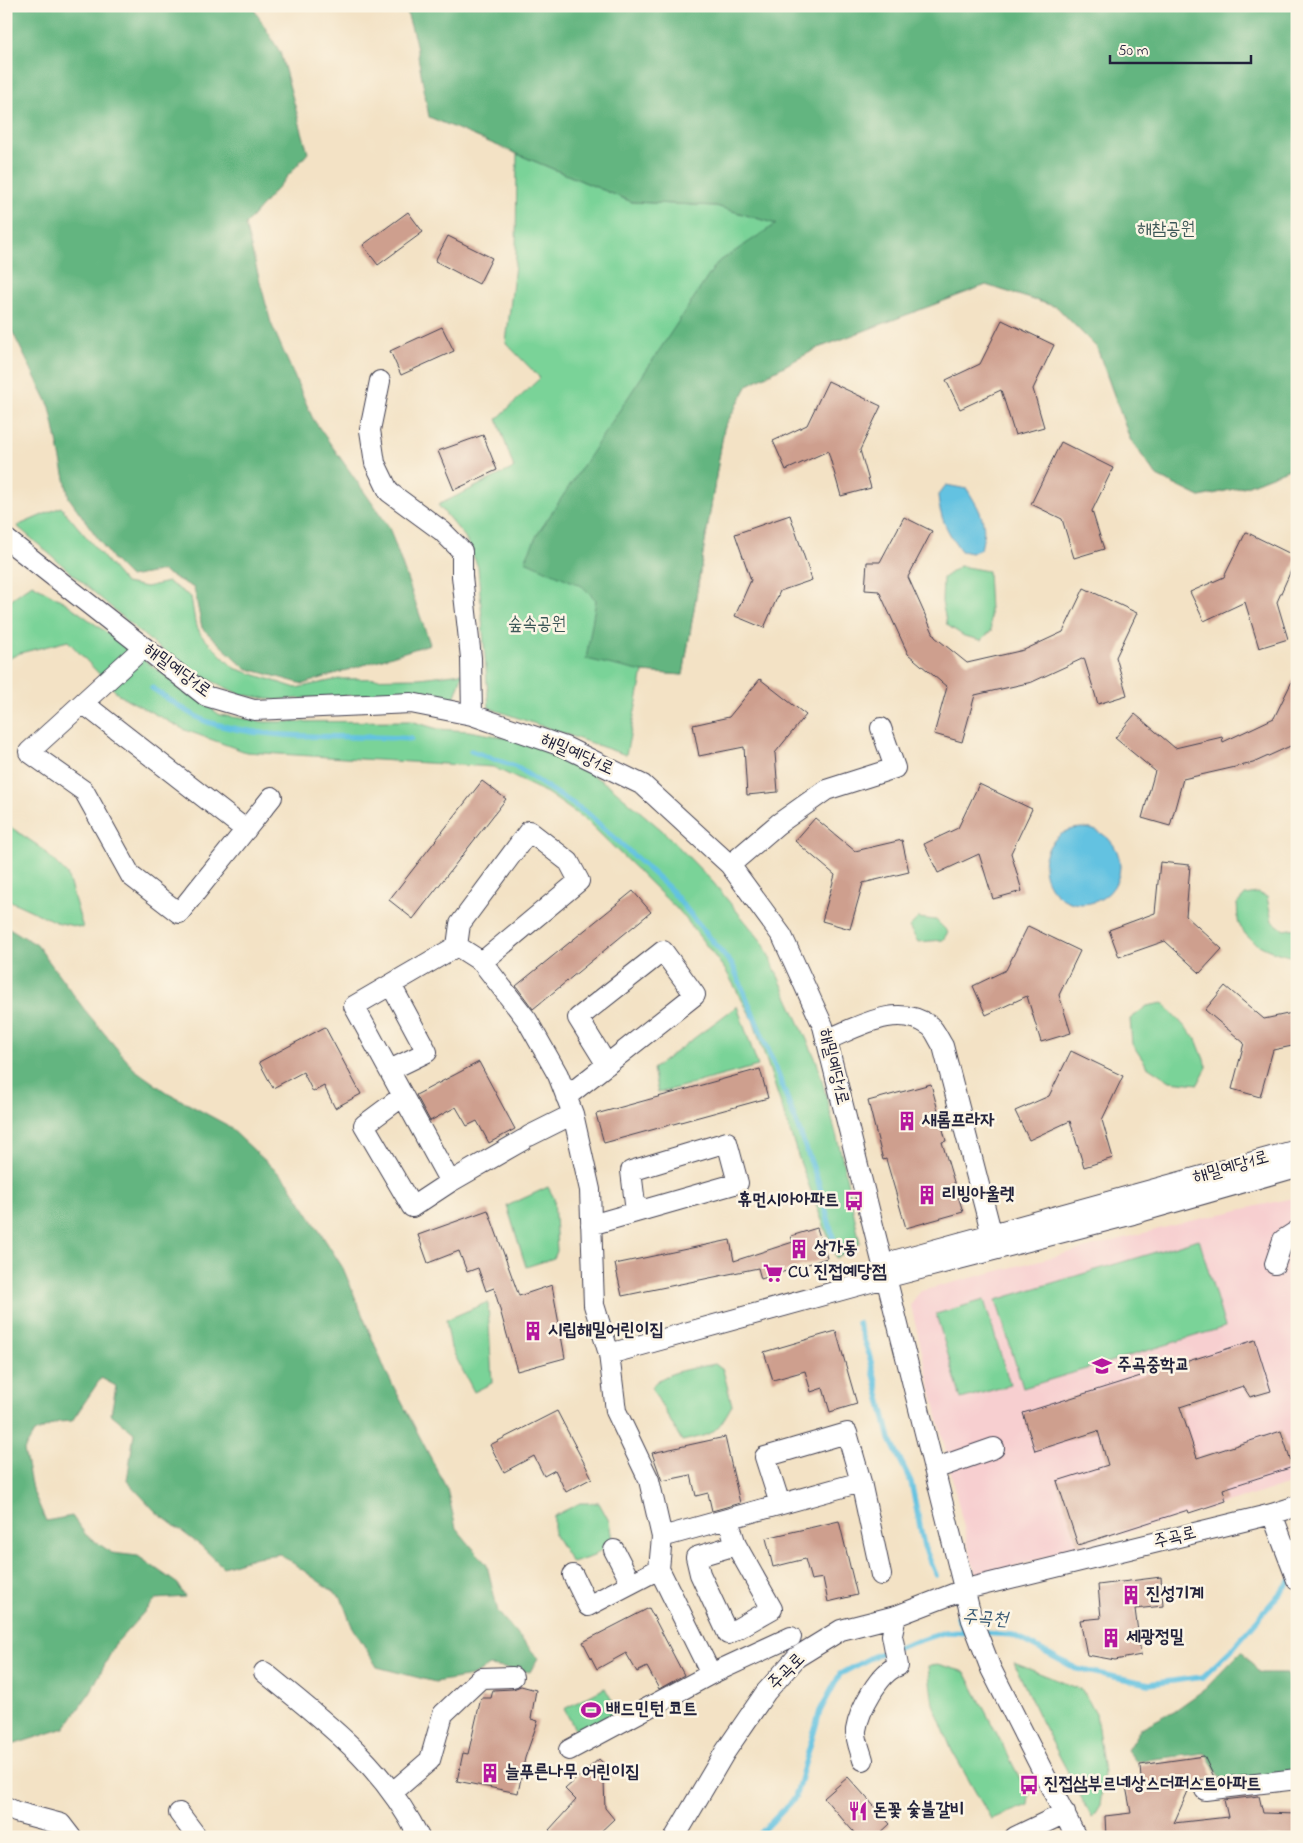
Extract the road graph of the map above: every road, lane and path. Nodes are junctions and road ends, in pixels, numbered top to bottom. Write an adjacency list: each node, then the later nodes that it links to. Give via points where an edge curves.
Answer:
1 (380, 381): 5 (street, via 370,430 375,463 389,492 442,531 462,551)
2 (6, 538): 3 (street, 해밀예당1로)
3 (144, 647): 4 (street); 5 (street, 해밀예당1로, via 206,696 254,710 411,703)
4 (82, 703): 8 (street); 8 (street, via 29,752 84,791 131,876 179,914)
5 (472, 715): 9 (street, 해밀예당1로, via 564,747 643,785)
6 (881, 728): 9 (street, via 895,768 826,790 778,824)
7 (272, 797): 8 (street)
8 (246, 830)
9 (730, 865): 13 (street, 해밀예당1로, via 782,936 823,1026)
10 (457, 946): 11 (street); 11 (street, via 460,924 529,832 568,862 579,881); 12 (street)
11 (482, 962): 17 (street, via 527,1020 558,1075)
12 (391, 984): 15 (street, via 354,1006); 15 (street, via 427,1052)
13 (826, 1040): 24 (street, via 881,1017 905,1015 931,1026 942,1046); 26 (street, 해밀예당1로)
14 (607, 1065): 14 (street, via 695,995 663,951 578,1018); 17 (street)
15 (390, 1070): 16 (street)
16 (403, 1096): 20 (street); 20 (street, via 364,1125 412,1207)
17 (569, 1106): 20 (street, via 526,1138); 22 (street, via 590,1190)
18 (1297, 1150): 24 (street, 해밀예당1로)
19 (1297, 1167): 24 (street, 해밀예당1로, via 1133,1214)
20 (450, 1182)
21 (636, 1212): 21 (street, via 738,1182 727,1142 631,1171); 22 (street)
22 (591, 1225): 27 (street, via 594,1305)
23 (1297, 1230): 25 (street, via 1283,1240)
24 (994, 1243): 26 (street, 해밀예당1로, via 897,1260)
25 (1275, 1264)
26 (885, 1278): 27 (street); 29 (street)
27 (609, 1354): 35 (street, via 616,1411 650,1480)
28 (994, 1448): 29 (street)
29 (934, 1469): 43 (street)
30 (861, 1482): 31 (street); 31 (street, via 847,1433 765,1457); 41 (street)
31 (780, 1504): 34 (street)
32 (1297, 1506): 33 (street, 주곡로)
33 (1272, 1514): 39 (street); 43 (street, 주곡로)
34 (728, 1519): 35 (street); 36 (street)
35 (662, 1537): 38 (street)
36 (736, 1545)
37 (614, 1550): 42 (street)
38 (659, 1569): 42 (street); 47 (street)
39 (1293, 1572)
40 (572, 1575): 42 (street, via 588,1606)
41 (881, 1575)
42 (631, 1583)
43 (966, 1589): 44 (street, 주곡로); 56 (street, via 972,1620 991,1669)
44 (896, 1616): 50 (street, via 892,1635 898,1666 892,1668 872,1690 856,1731); 60 (street, 주곡로, via 842,1630 797,1657 766,1692 725,1752)
45 (792, 1637): 47 (street)
46 (264, 1672): 53 (street, via 335,1730)
47 (711, 1674): 49 (street)
48 (513, 1677): 53 (street, via 481,1678 455,1702 443,1714 430,1760)
49 (569, 1750)
50 (863, 1760)
51 (1297, 1780): 52 (street)
52 (1205, 1790)
53 (393, 1792): 59 (street)
54 (6, 1807): 57 (street, via 61,1824)
55 (178, 1813): 58 (street)
56 (1065, 1813): 61 (street); 62 (street)
57 (71, 1837)
58 (197, 1837)
59 (419, 1837)
60 (675, 1837)
61 (1015, 1837)
62 (1076, 1837)

